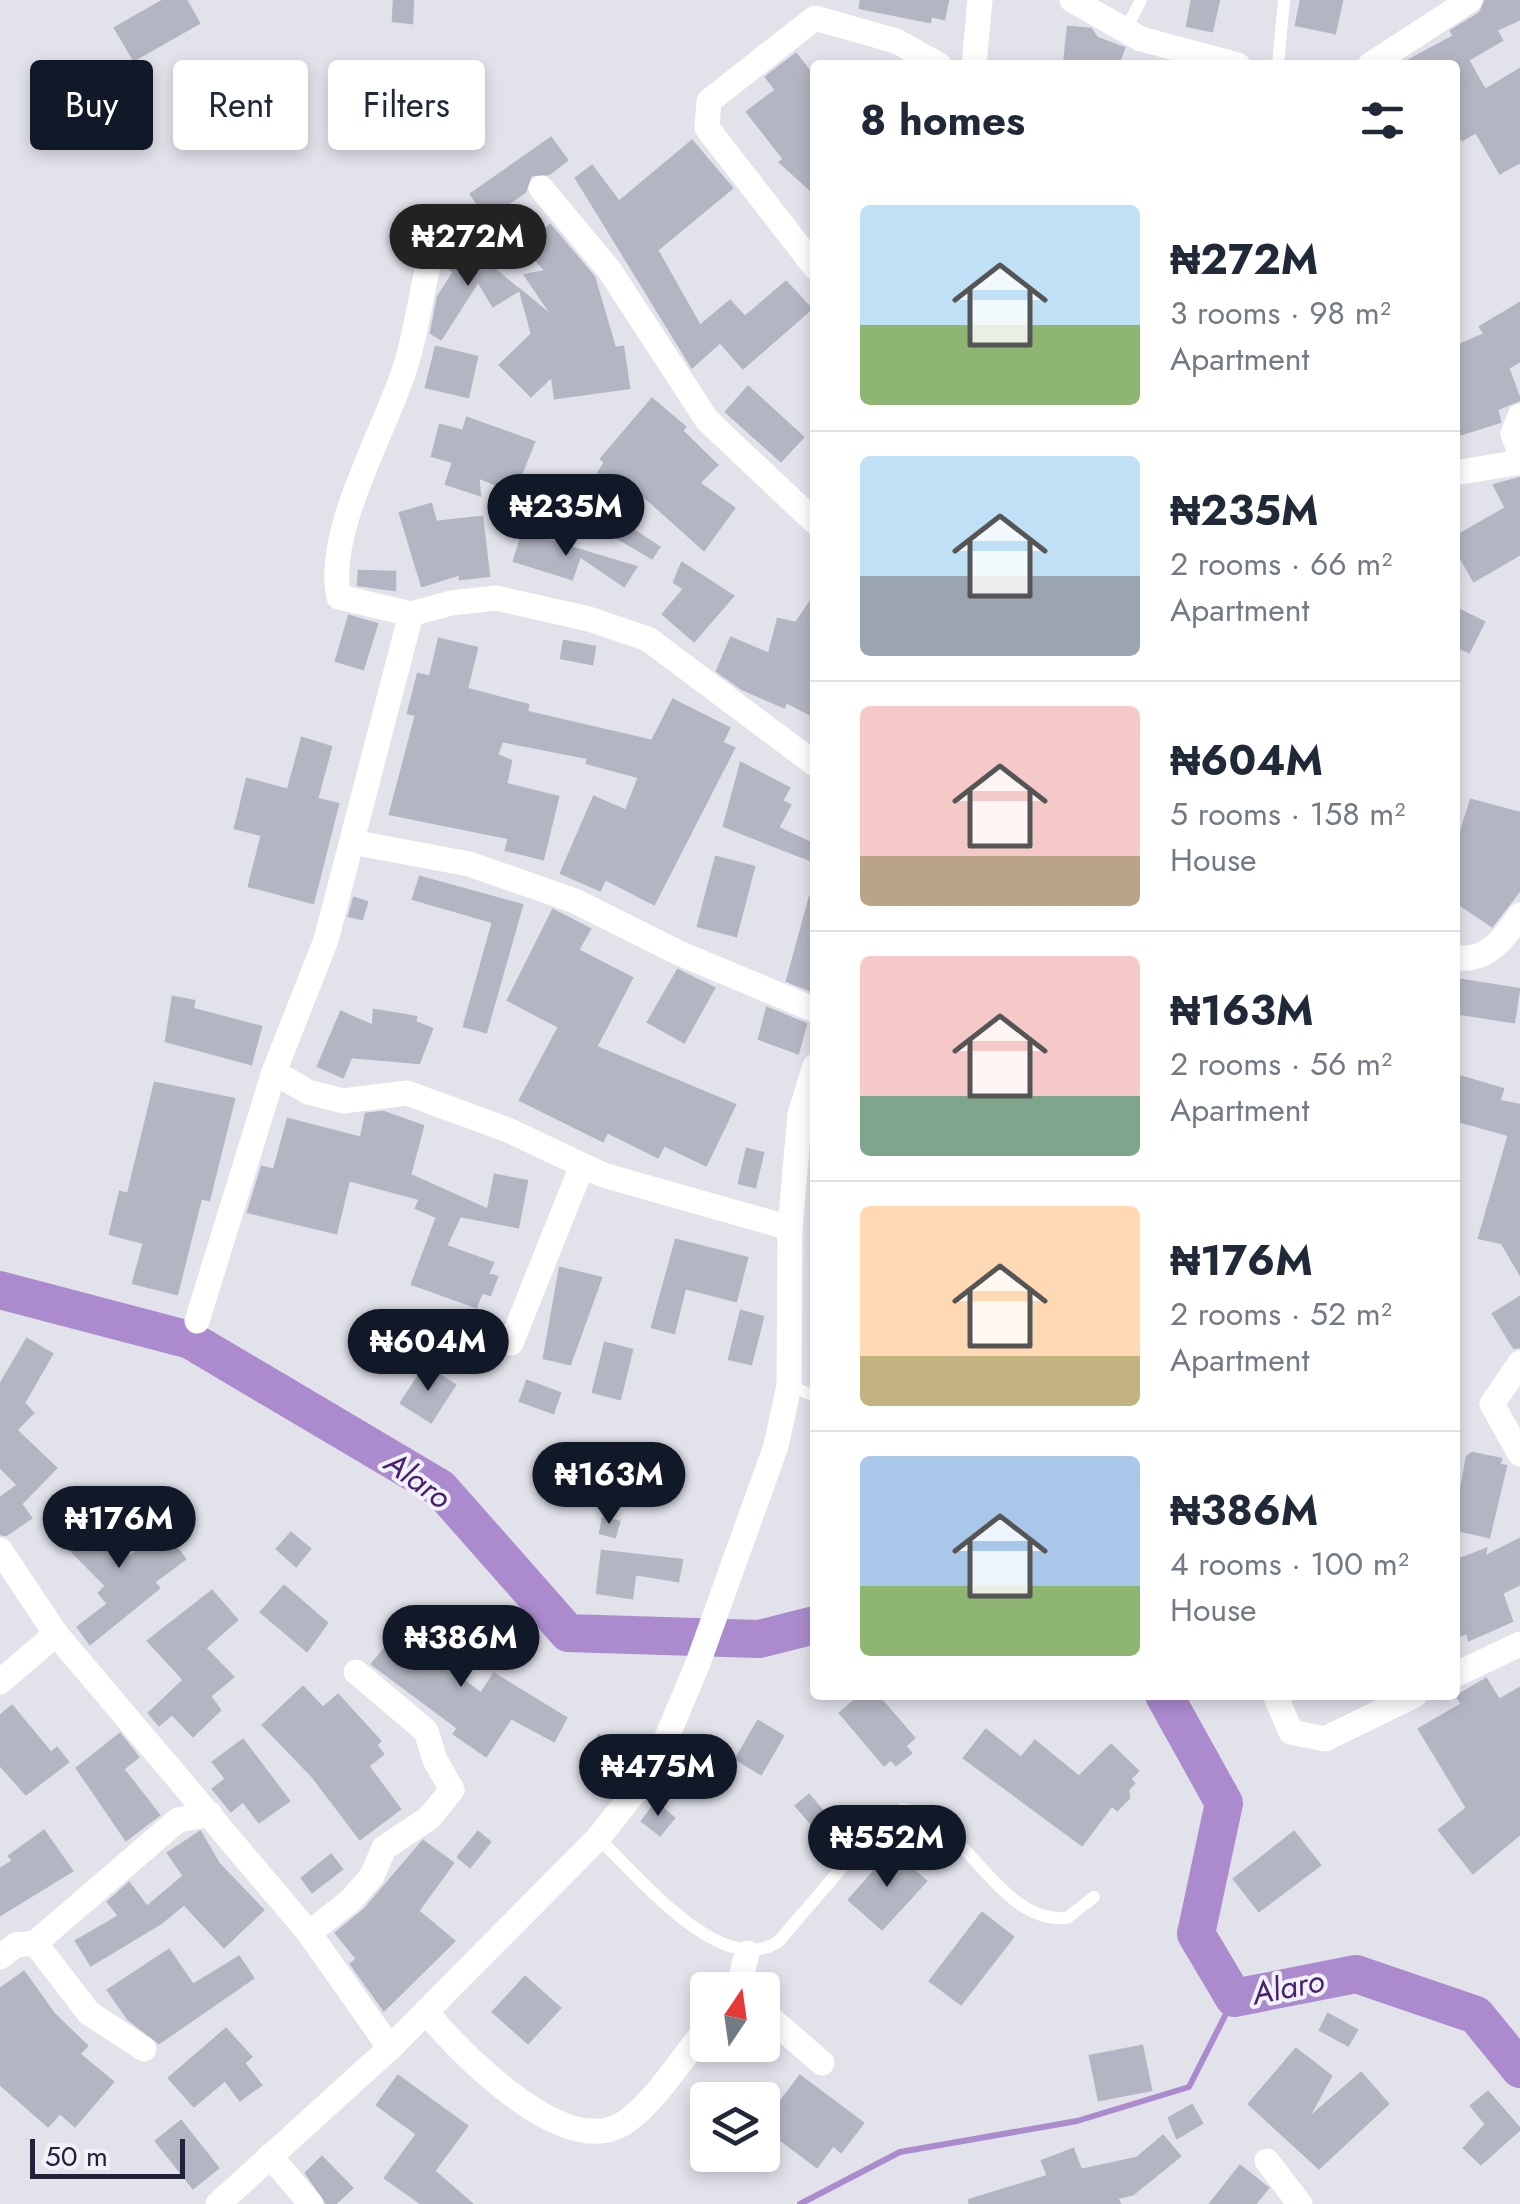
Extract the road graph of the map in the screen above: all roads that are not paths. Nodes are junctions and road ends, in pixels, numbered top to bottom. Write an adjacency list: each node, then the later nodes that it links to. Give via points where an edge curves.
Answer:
1 (980, 0): 8 (street)
2 (1072, 0): 6 (street)
3 (1140, 0): 6 (lane)
4 (1284, 0): 10 (lane)
5 (1470, 0): 11 (street)
6 (1126, 31): 9 (street)
7 (930, 60): 13 (street, via 896,40 815,18 709,102 707,128)
8 (974, 60)
9 (1202, 60)
10 (1278, 60)
11 (1378, 60)
12 (541, 188): 19 (street, via 610,271 706,420)
13 (810, 261)
14 (427, 270): 20 (street, via 406,365 351,507 334,576 339,596)
15 (1520, 416): 16 (street, via 1513,434)
16 (1520, 452)
17 (1520, 462): 18 (street)
18 (1460, 472)
19 (810, 517)
20 (411, 614): 21 (street, via 496,598 648,639); 22 (street)
21 (810, 760)
22 (352, 842): 25 (street, via 469,864 576,900); 26 (street, via 326,940)
23 (1520, 915): 24 (street, via 1482,956)
24 (1460, 958)
25 (810, 1008)
26 (274, 1072): 28 (street, via 308,1092 343,1101 407,1092); 30 (street)
27 (808, 1118): 29 (street)
28 (582, 1166): 29 (street); 31 (street)
29 (790, 1228): 33 (street)
30 (197, 1321)
31 (511, 1343)
32 (1520, 1363): 35 (street, via 1492,1404)
33 (789, 1386): 34 (lane); 45 (street, via 759,1500 654,1768)
34 (810, 1394)
35 (1520, 1454)
36 (0, 1550): 37 (street)
37 (56, 1634): 41 (street); 44 (street)
38 (1520, 1644): 40 (street)
39 (356, 1672): 47 (street, via 426,1731 452,1790 429,1818 384,1848 372,1876 350,1901)
40 (1460, 1674)
41 (0, 1682)
42 (1277, 1700): 43 (street, via 1291,1732 1325,1739)
43 (1405, 1700)
44 (210, 1814): 47 (street); 48 (street, via 178,1820)
45 (598, 1838): 49 (lane, via 698,1930 720,1946); 52 (street)
46 (1094, 1897): 49 (lane, via 1067,1918 1042,1914 996,1884 929,1817 902,1809 881,1822 779,1942)
47 (309, 1933): 54 (street)
48 (35, 1943): 50 (street, via 16,1945); 55 (street, via 89,2012)
49 (747, 1953): 51 (street)
50 (0, 1957)
51 (745, 1972)
52 (426, 2012): 54 (street); 56 (street, via 474,2067 581,2132 614,2128 639,2111)
53 (780, 2027): 57 (street)
54 (390, 2048): 58 (street)
55 (144, 2049)
56 (690, 2050)
57 (822, 2063)
58 (270, 2156): 60 (street); 61 (street)
59 (1266, 2161): 62 (street)
60 (218, 2204)
61 (311, 2204)
62 (1300, 2204)

